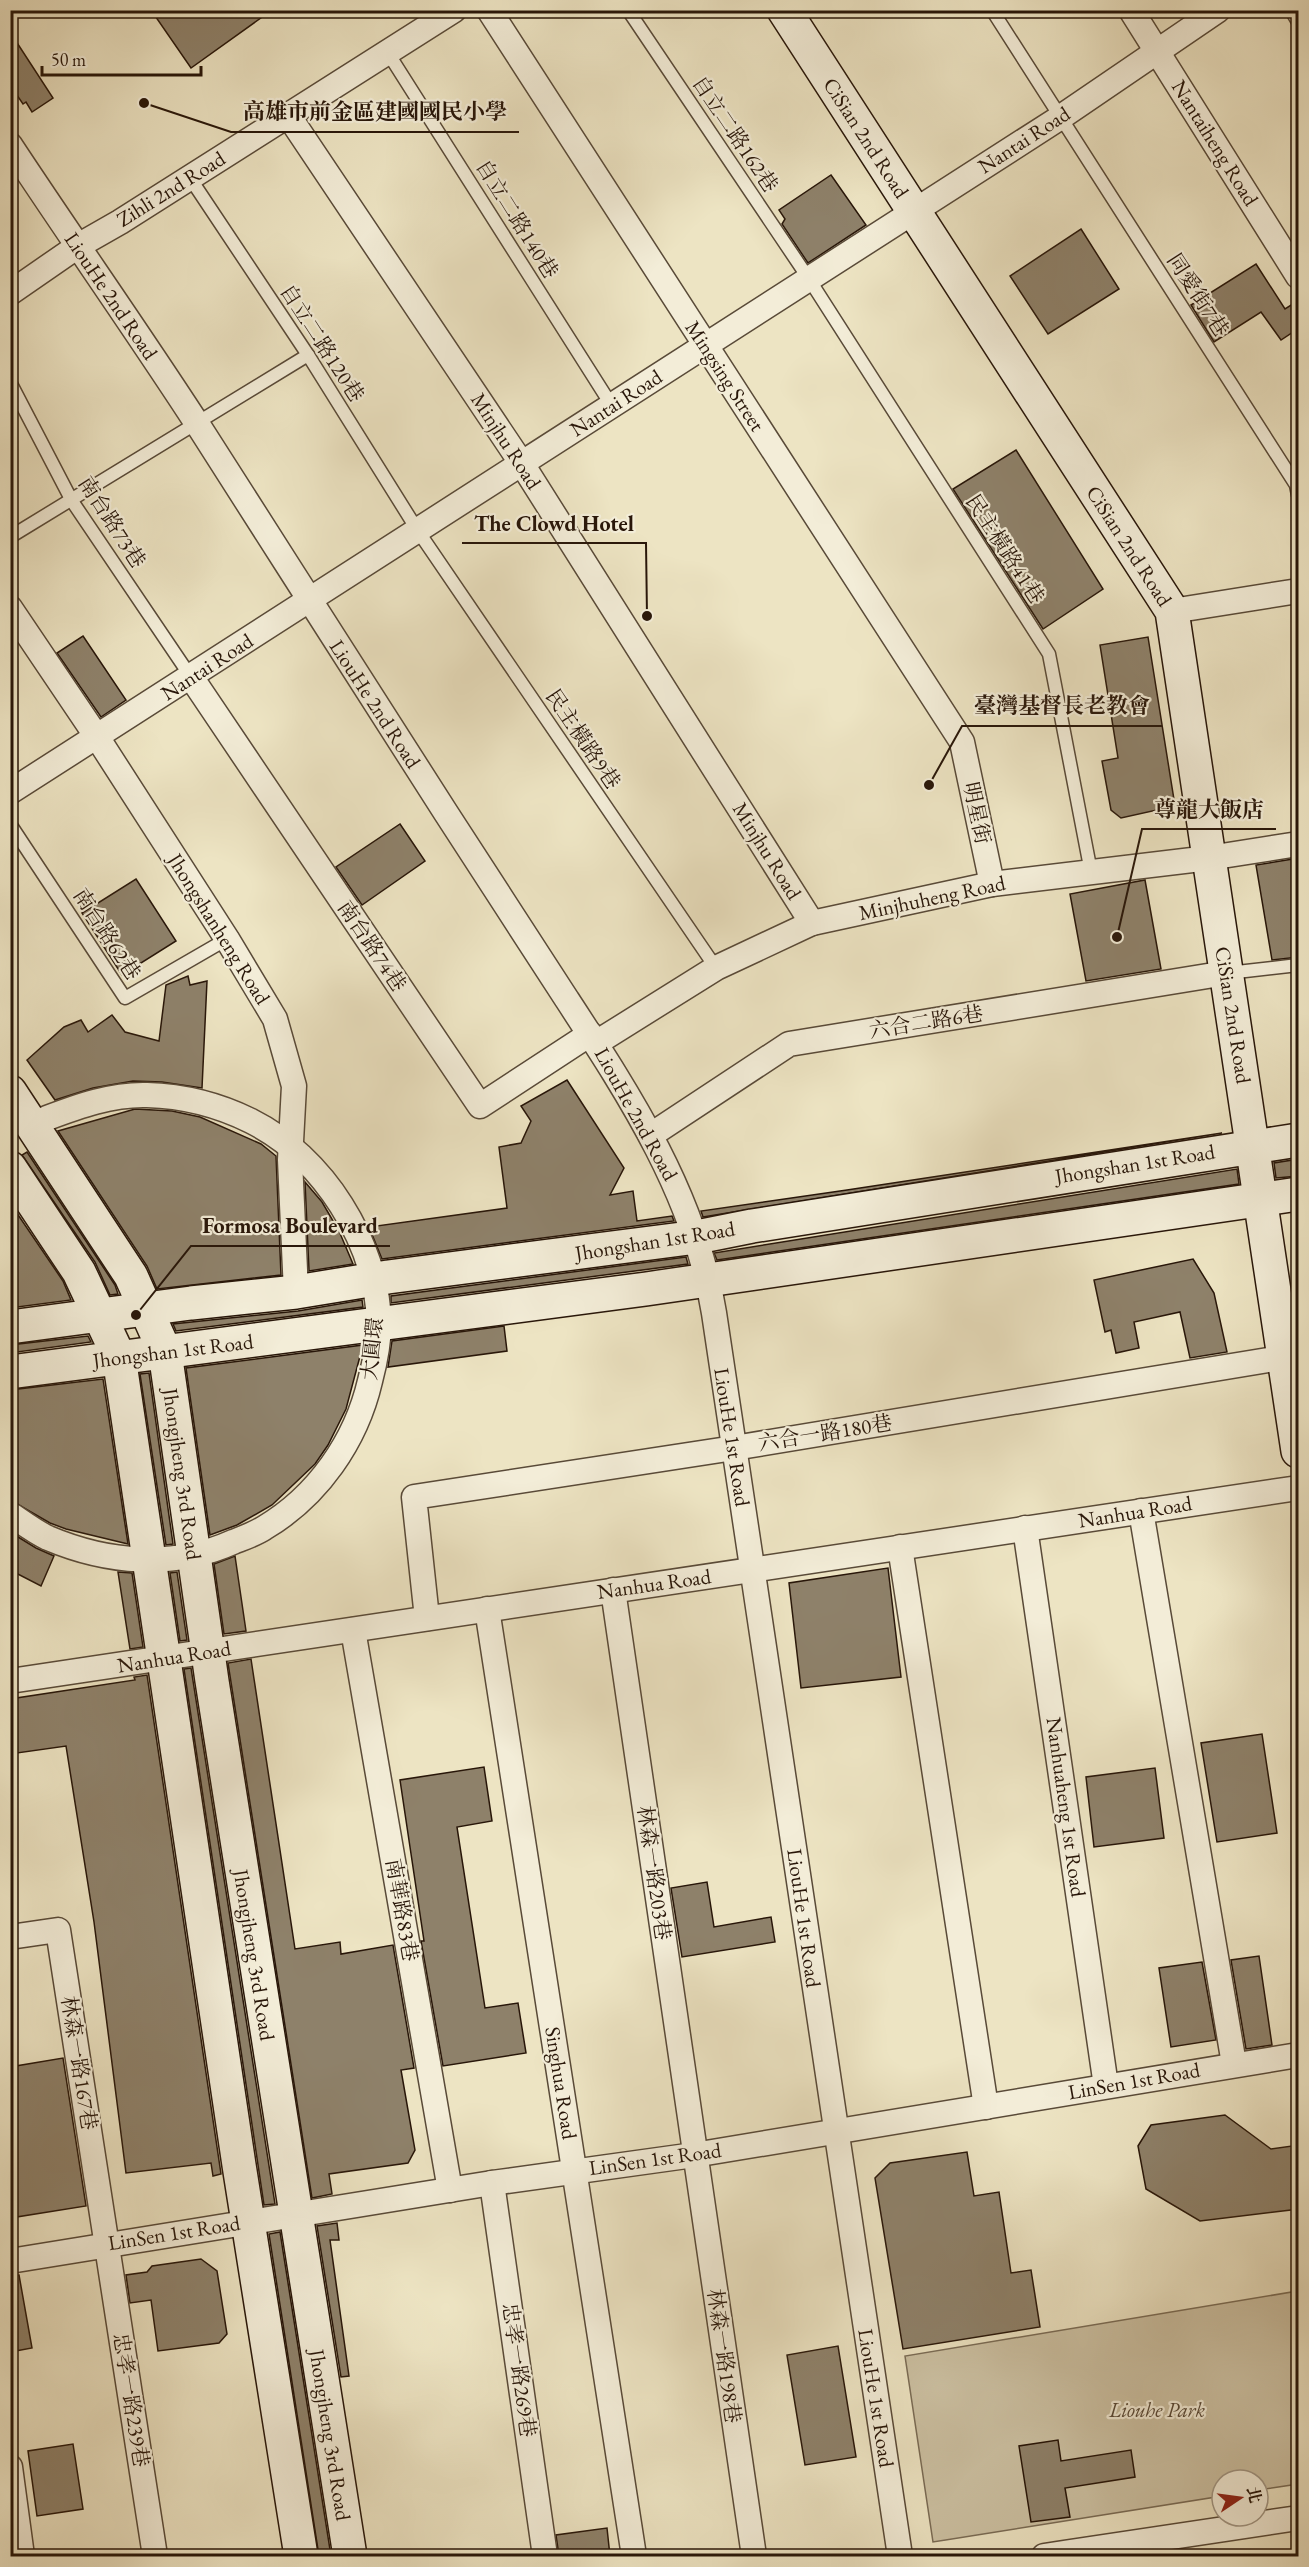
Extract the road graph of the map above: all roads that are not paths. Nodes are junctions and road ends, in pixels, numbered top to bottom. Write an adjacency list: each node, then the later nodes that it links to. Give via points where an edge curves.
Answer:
1 (454, 10): 11 (street, Zihli 2nd Road)
2 (489, 10): 21 (street, Mingsing Street)
3 (628, 10): 19 (lane, 自立二路162巷)
4 (784, 10): 16 (street, CiSian 2nd Road)
5 (992, 10): 13 (lane, 同愛街7巷)
6 (1131, 10): 10 (street, Nantaiheng Road)
7 (1218, 10): 10 (street, Nantai Road)
8 (1291, 10): 9 (lane)
9 (1299, 22)
10 (1158, 50): 13 (street, Nantai Road); 18 (street, Nantaiheng Road)
11 (388, 54): 12 (street, Zihli 2nd Road); 24 (lane, 自立二路140巷)
12 (288, 116): 15 (street, Zihli 2nd Road); 26 (street, Minjhu Road)
13 (1061, 117): 16 (street, Nantai Road); 27 (lane, 同愛街7巷)
14 (10, 145): 17 (street, LiouHe 2nd Road)
15 (189, 178): 17 (street, Zihli 2nd Road); 22 (lane, 自立二路120巷)
16 (913, 212): 19 (street, Nantai Road); 34 (street, CiSian 2nd Road)
17 (78, 246): 20 (street, Zihli 2nd Road); 25 (street, LiouHe 2nd Road)
18 (1299, 276)
19 (809, 279): 21 (street, Nantai Road); 41 (lane, 民主橫路41巷, via 1049,654)
20 (10, 292)
21 (706, 345): 24 (street, Nantai Road); 42 (street, 明星街, via 962,742)
22 (308, 355): 25 (lane); 29 (lane, 自立二路120巷)
23 (10, 382): 28 (lane, 南台路73巷)
24 (612, 406): 26 (street, Nantai Road)
25 (197, 423): 28 (lane); 32 (street, LiouHe 2nd Road)
26 (522, 464): 29 (street, Nantai Road); 43 (street, Minjhu Road)
27 (1299, 495)
28 (72, 501): 30 (lane); 35 (lane, 南台路73巷)
29 (418, 531): 32 (street, Nantai Road); 46 (lane, 民主橫路9巷)
30 (10, 537)
31 (1299, 591): 34 (street)
32 (309, 601): 35 (street, Nantai Road); 48 (street, LiouHe 2nd Road)
33 (10, 608): 36 (street, Jhongshanheng Road)
34 (1172, 610): 40 (street, CiSian 2nd Road)
35 (191, 677): 36 (street, Nantai Road); 48 (street, 南台路74巷, via 480,1106)
36 (97, 737): 37 (street, Nantai Road); 44 (street, Jhongshanheng Road)
37 (10, 792)
38 (10, 824): 44 (lane, 南台路62巷, via 125,998)
39 (1299, 844): 40 (street, Minjhuheng Road)
40 (1209, 858): 41 (street, Minjhuheng Road); 47 (street, CiSian 2nd Road)
41 (1091, 872): 42 (street, Minjhuheng Road)
42 (992, 884): 43 (street, Minjhuheng Road)
43 (812, 923): 46 (street, Minjhuheng Road)
44 (227, 939): 54 (street, Jhongshanheng Road, via 275,1020 294,1086)
45 (1299, 964): 47 (lane)
46 (716, 968): 48 (street, Minjhuheng Road)
47 (1226, 973): 51 (street, 六合二路6巷, via 789,1044); 53 (street, CiSian 2nd Road)
48 (593, 1039): 51 (street, LiouHe 2nd Road)
49 (10, 1092): 62 (street, Jhongjheng 3rd Road, via 131,1276)
50 (47, 1118): 54 (street, 大圓環, via 91,1102 146,1095 200,1102 251,1121)
51 (651, 1135): 58 (street, LiouHe 2nd Road)
52 (1299, 1140): 53 (street, Jhongshan 1st Road)
53 (1252, 1146): 57 (street, CiSian 2nd Road); 58 (street, Jhongshan 1st Road)
54 (292, 1148): 60 (street, 大圓環, via 335,1194 362,1245); 61 (street, Jhongshanheng Road)
55 (10, 1168): 63 (street, via 80,1272)
56 (1299, 1194): 57 (street, Jhongshan 1st Road)
57 (1262, 1200): 59 (street, Jhongshan 1st Road); 67 (street, CiSian 2nd Road)
58 (697, 1237): 59 (street, LiouHe 2nd Road); 60 (street, Jhongshan 1st Road)
59 (708, 1279): 64 (street, Jhongshan 1st Road); 70 (street, LiouHe 1st Road)
60 (373, 1280): 61 (street, Jhongshan 1st Road); 64 (street, 大圓環)
61 (296, 1292): 62 (street, Jhongshan 1st Road)
62 (146, 1309): 63 (street, Jhongshan 1st Road); 66 (street, Jhongjheng 3rd Road)
63 (100, 1316): 65 (street, Jhongshan 1st Road); 68 (street)
64 (379, 1323): 66 (street, Jhongshan 1st Road); 77 (street, 大圓環, via 376,1358 363,1409 340,1456 306,1497 264,1528)
65 (10, 1327)
66 (165, 1352): 68 (street, Jhongshan 1st Road); 77 (street, Jhongjheng 3rd Road)
67 (1292, 1356): 70 (street, 六合一路180巷); 71 (street, CiSian 2nd Road)
68 (119, 1357): 69 (street, Jhongshan 1st Road); 78 (street)
69 (10, 1372)
70 (734, 1448): 79 (street, LiouHe 1st Road); 82 (street, 六合一路180巷, via 414,1497)
71 (1299, 1451)
72 (1299, 1488): 73 (street, Nanhua Road)
73 (1141, 1511): 75 (street, Nanhua Road); 89 (street)
74 (10, 1514): 78 (street, 大圓環, via 46,1537 97,1555)
75 (1025, 1528): 76 (street, Nanhua Road); 90 (street, Nanhuaheng 1st Road)
76 (900, 1547): 79 (street, Nanhua Road); 91 (street)
77 (194, 1556): 78 (street, 大圓環); 84 (street, Jhongjheng 3rd Road)
78 (149, 1560): 85 (street)
79 (752, 1570): 80 (street, Nanhua Road); 92 (street, LiouHe 1st Road)
80 (613, 1590): 81 (street, Nanhua Road); 93 (street, 林森一路203巷)
81 (487, 1609): 82 (street, Nanhua Road); 94 (street, Singhua Road)
82 (427, 1618): 83 (street, Nanhua Road)
83 (353, 1630): 84 (street, Nanhua Road); 96 (street, 南華路83巷)
84 (208, 1652): 85 (street, Nanhua Road); 97 (street, Jhongjheng 3rd Road)
85 (164, 1658): 86 (street, Nanhua Road); 98 (street)
86 (10, 1682)
87 (10, 1936): 99 (street, 林森一路167巷, via 58,1930)
88 (1299, 2055): 89 (street, LinSen 1st Road)
89 (1234, 2064): 90 (street, LinSen 1st Road)
90 (1106, 2086): 91 (street, LinSen 1st Road)
91 (986, 2107): 92 (street, LinSen 1st Road)
92 (836, 2131): 93 (street, LinSen 1st Road); 110 (street, LiouHe 1st Road)
93 (694, 2155): 94 (street, LinSen 1st Road); 109 (street, 林森一路198巷)
94 (574, 2171): 95 (street, LinSen 1st Road); 108 (street, Singhua Road)
95 (492, 2183): 96 (street, LinSen 1st Road); 107 (street, 忠孝一路269巷)
96 (450, 2190): 97 (street, LinSen 1st Road)
97 (295, 2214): 98 (street, LinSen 1st Road); 106 (street, Jhongjheng 3rd Road)
98 (248, 2222): 99 (street, LinSen 1st Road); 105 (street)
99 (107, 2244): 100 (street, LinSen 1st Road); 104 (street, 忠孝一路239巷)
100 (10, 2261)
101 (10, 2467): 103 (street)
102 (1299, 2518): 111 (street)
103 (22, 2556)
104 (155, 2556)
105 (301, 2556)
106 (350, 2556)
107 (545, 2556)
108 (634, 2556)
109 (754, 2556)
110 (900, 2556)
111 (1044, 2556)

